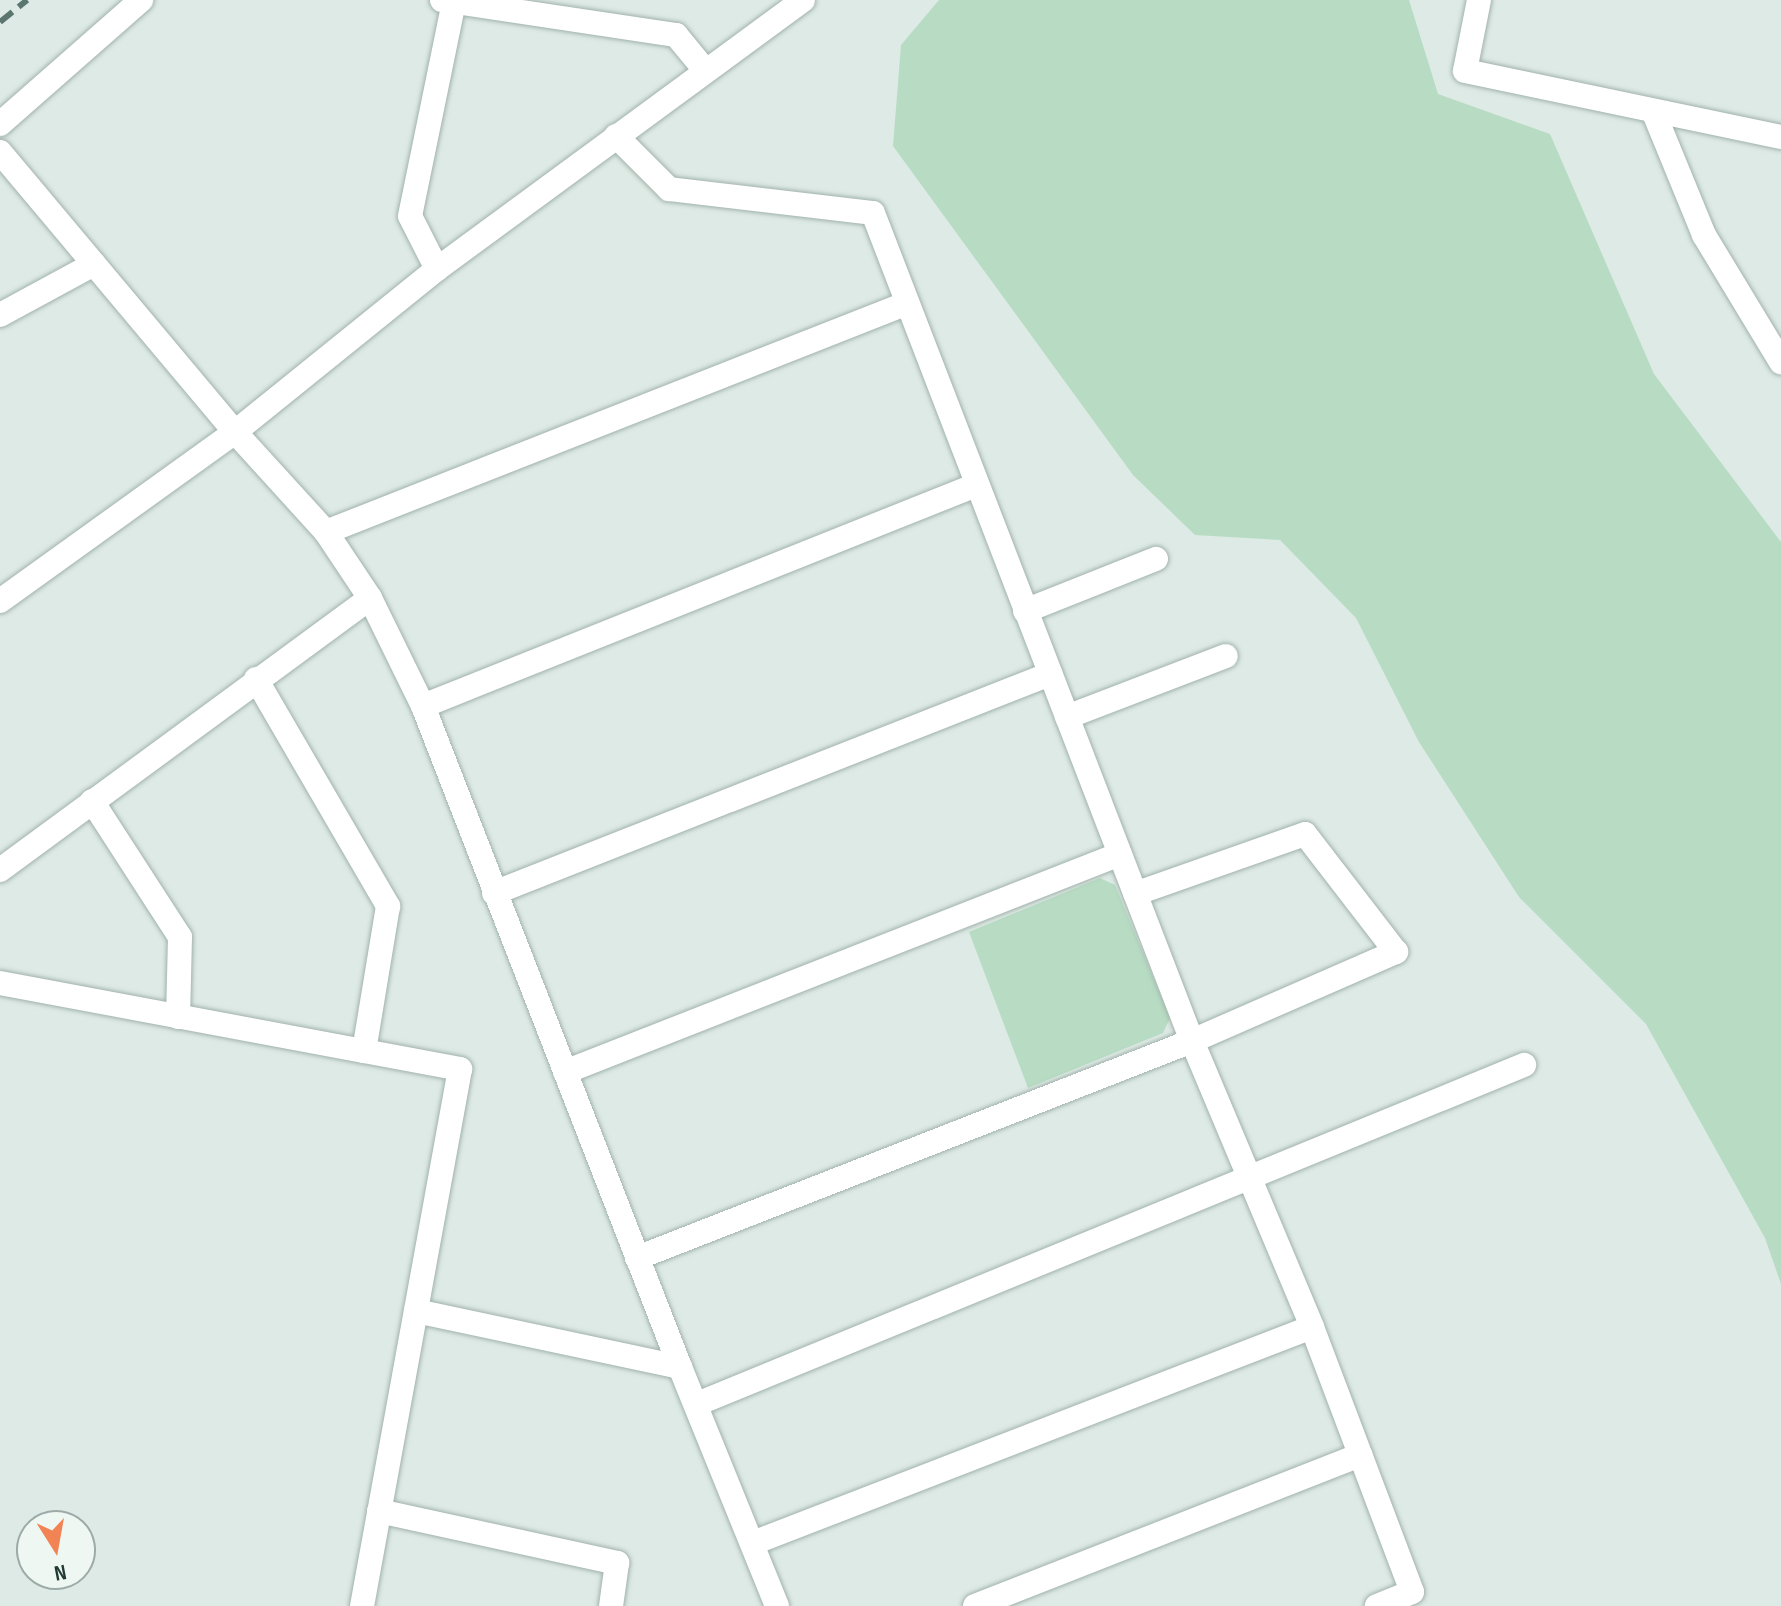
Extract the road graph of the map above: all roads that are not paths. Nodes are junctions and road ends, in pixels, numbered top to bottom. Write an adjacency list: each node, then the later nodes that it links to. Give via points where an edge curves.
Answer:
1 (141, 0): 7 (street)
2 (803, 0): 5 (street)
3 (1479, 0): 6 (street, via 1465,71)
4 (448, 1): 5 (street, via 676,35); 12 (street, via 410,216)
5 (704, 69): 8 (street)
6 (1654, 113): 9 (street); 15 (street, via 1704,235)
7 (0, 124)
8 (616, 136): 12 (street); 13 (street, via 669,189 873,213)
9 (1781, 137)
10 (0, 152): 11 (street)
11 (94, 264): 14 (street); 16 (street)
12 (437, 269): 16 (street)
13 (905, 304): 17 (street); 18 (street)
14 (0, 315)
15 (1781, 362)
16 (235, 432): 18 (street); 21 (street)
17 (976, 485): 22 (street); 26 (street)
18 (326, 532): 20 (street)
19 (1156, 559): 22 (street)
20 (370, 598): 25 (street); 26 (street)
21 (0, 601)
22 (1025, 611): 24 (street)
23 (1226, 656): 27 (street)
24 (1050, 674): 27 (street); 31 (street)
25 (256, 679): 28 (street); 36 (street, via 388,906)
26 (423, 706): 31 (street)
27 (1067, 717): 29 (street)
28 (92, 801): 30 (street); 34 (street, via 180,937)
29 (1120, 854): 32 (street); 38 (street)
30 (0, 870)
31 (494, 893): 38 (street)
32 (1135, 894): 35 (street); 35 (street, via 1305,834 1396,952)
33 (0, 983): 34 (street)
34 (178, 1017): 36 (street)
35 (1192, 1041): 39 (street); 40 (street)
36 (364, 1051): 41 (street, via 460,1069)
37 (1524, 1065): 39 (street)
38 (565, 1072): 40 (street)
39 (1250, 1178): 42 (street); 44 (street)
40 (637, 1258): 43 (street)
41 (416, 1311): 43 (street); 46 (street)
42 (1312, 1327): 45 (street); 47 (street)
43 (680, 1367): 44 (street)
44 (697, 1404): 47 (street)
45 (1360, 1455): 51 (street); 52 (street, via 1412,1592)
46 (379, 1511): 48 (street); 49 (street, via 617,1563)
47 (753, 1543): 50 (street)
48 (362, 1606)
49 (611, 1606)
50 (777, 1606)
51 (975, 1606)
52 (1377, 1606)

